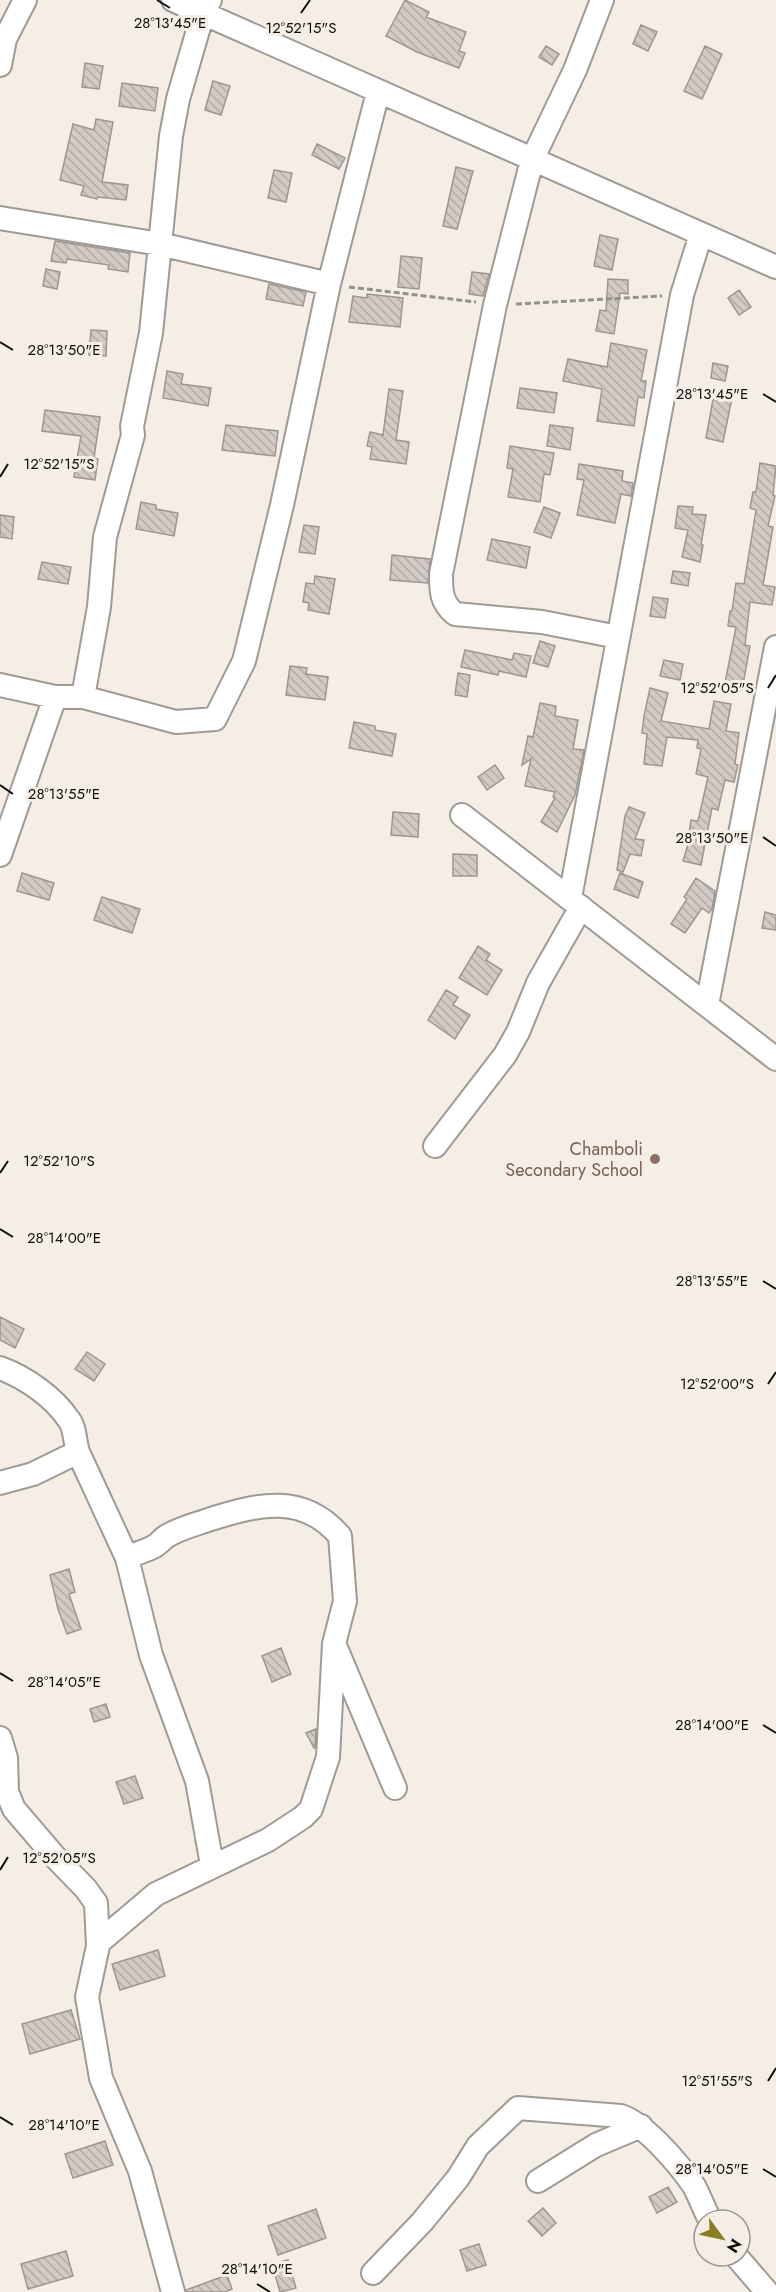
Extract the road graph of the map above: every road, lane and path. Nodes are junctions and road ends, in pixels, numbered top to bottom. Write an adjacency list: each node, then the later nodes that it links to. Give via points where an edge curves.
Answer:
1 (25, 0): 5 (street, via 4,39)
2 (173, 0): 4 (street)
3 (602, 0): 7 (street, via 575,70)
4 (207, 7): 6 (street); 10 (street, via 178,99)
5 (0, 65)
6 (378, 92): 7 (street); 12 (street)
7 (531, 160): 9 (street); 13 (street, via 495,304 441,574 441,593 445,605 455,614 542,622)
8 (0, 218): 10 (street)
9 (701, 234): 11 (street); 13 (street, via 682,296)
10 (160, 244): 12 (street); 17 (street, via 151,333 133,435 105,537 99,607)
11 (776, 267)
12 (329, 284): 17 (street, via 244,661 216,719 176,722)
13 (618, 637): 20 (street)
14 (776, 647): 21 (street)
15 (0, 685): 16 (street)
16 (56, 697): 17 (street); 19 (street)
17 (83, 697)
18 (462, 815): 20 (street)
19 (0, 855)
20 (575, 903): 21 (street); 23 (street, via 505,1055)
21 (707, 1005): 22 (street)
22 (776, 1059)
23 (435, 1146)
24 (0, 1368): 25 (street, via 15,1373 70,1421)
25 (78, 1452): 26 (street, via 33,1474); 27 (street)
26 (0, 1483)
27 (127, 1558): 28 (street, via 176,1532 231,1513 277,1504 297,1507 318,1517 340,1536 345,1601); 31 (street, via 151,1656 197,1781)
28 (334, 1644): 30 (street); 31 (street, via 328,1757 311,1809 268,1840)
29 (0, 1738): 32 (street, via 6,1758 7,1792 14,1809 96,1903)
30 (396, 1788)
31 (212, 1865): 32 (street, via 156,1894)
32 (98, 1943): 38 (street, via 87,1997 101,2078 140,2171)
33 (641, 2126): 34 (street, via 596,2145); 35 (street, via 694,2188); 37 (street, via 621,2116 518,2108 478,2146 422,2222)
34 (538, 2181)
35 (704, 2208)
36 (746, 2268): 39 (street)
37 (373, 2273)
38 (173, 2292)
39 (767, 2292)

